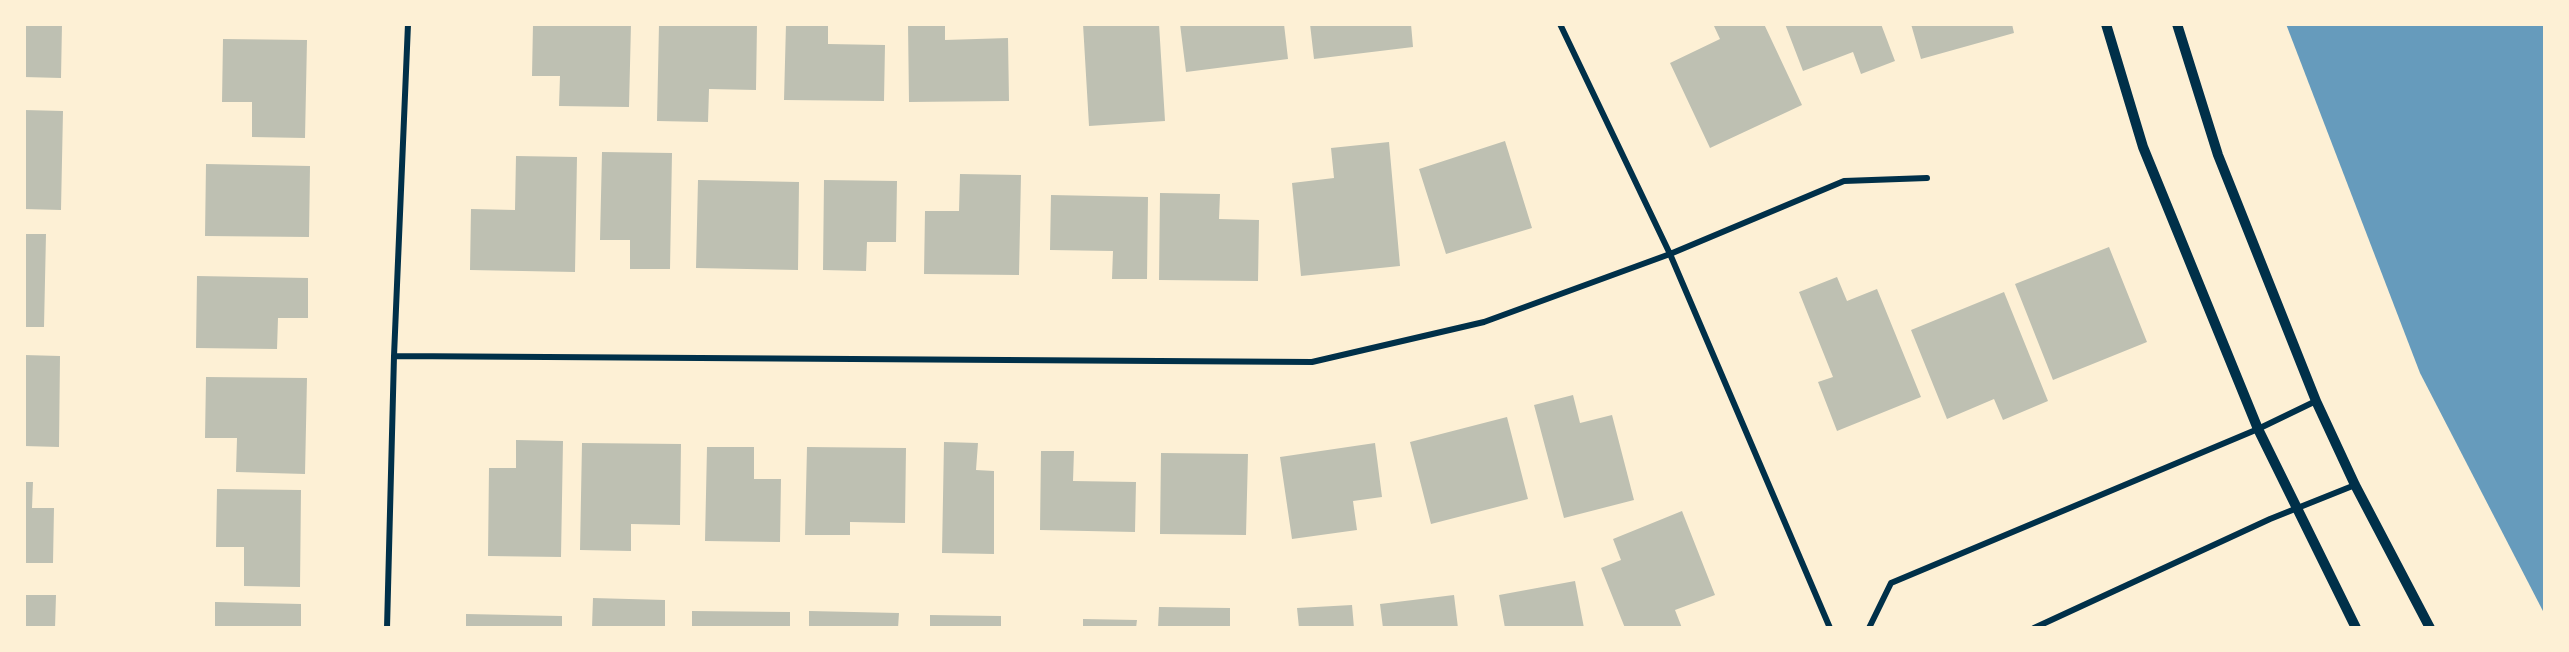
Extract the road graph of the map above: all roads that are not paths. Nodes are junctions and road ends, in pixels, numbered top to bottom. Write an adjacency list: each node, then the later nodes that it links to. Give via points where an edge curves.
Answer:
1 (408, 24): 7 (street)
2 (1560, 24): 6 (street)
3 (2106, 24): 9 (street, via 2143,147)
4 (2177, 24): 8 (street, via 2218,155)
5 (1928, 178): 6 (street, via 1844,181)
6 (1670, 254): 7 (street, via 1484,322 1312,362); 13 (street)
7 (394, 356): 12 (street)
8 (2316, 401): 9 (street); 10 (street)
9 (2258, 429): 11 (street); 14 (street, via 1892,583)
10 (2355, 485): 11 (street); 17 (street)
11 (2296, 508): 15 (street); 16 (street)
12 (387, 628)
13 (1830, 628)
14 (1869, 628)
15 (2034, 628)
16 (2356, 628)
17 (2430, 628)

